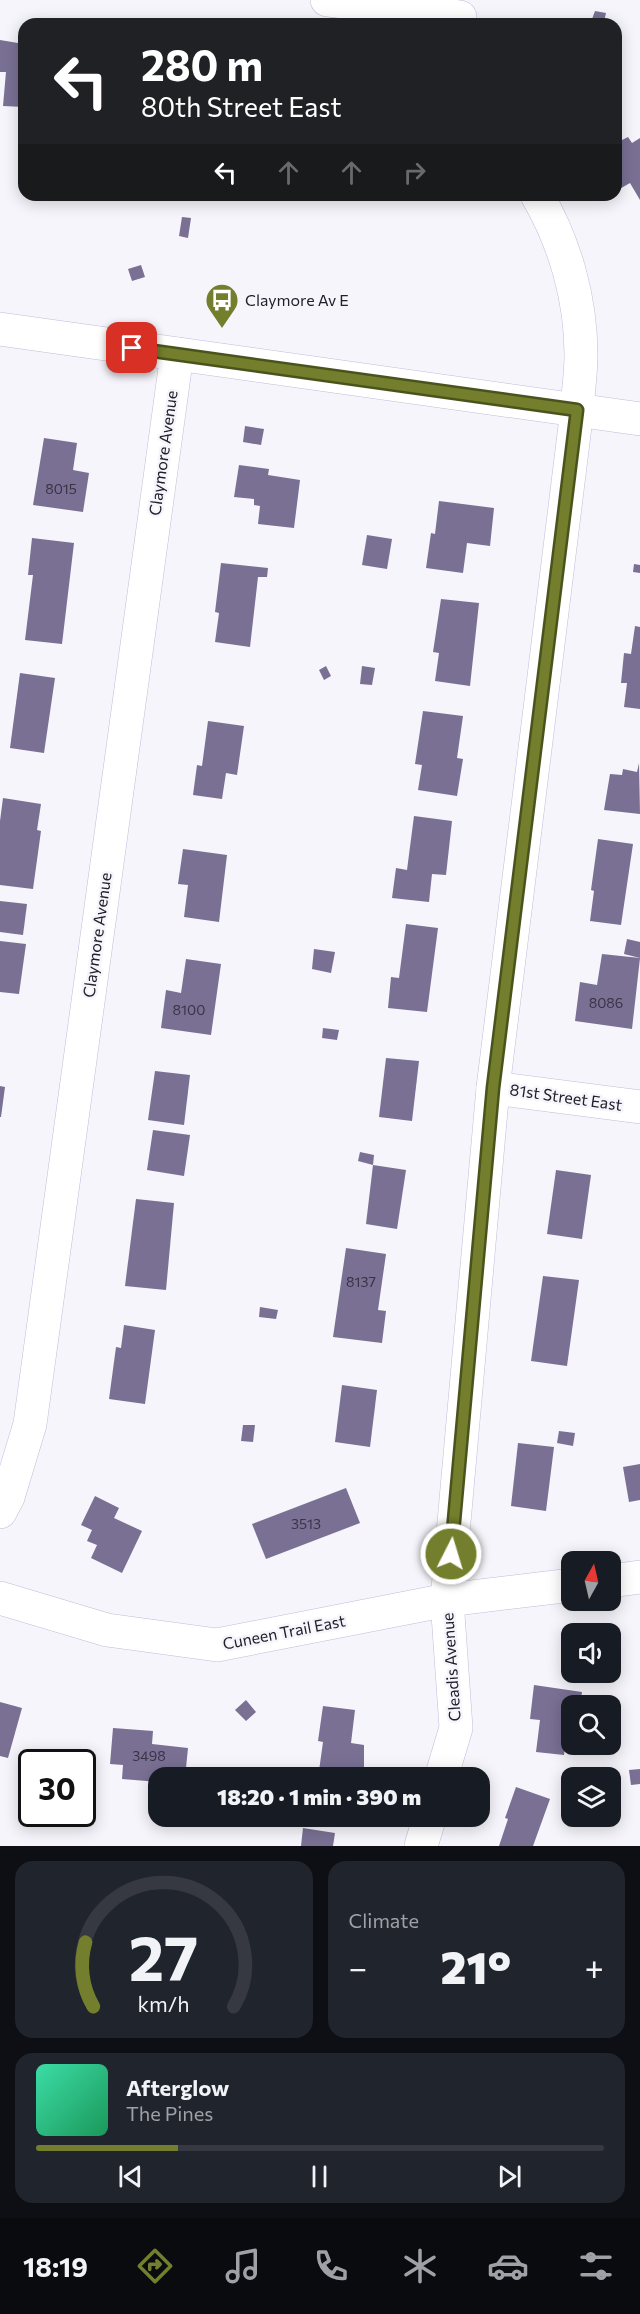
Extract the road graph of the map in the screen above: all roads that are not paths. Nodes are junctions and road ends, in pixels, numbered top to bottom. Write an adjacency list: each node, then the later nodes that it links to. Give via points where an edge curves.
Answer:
1 (327, 0): 2 (street)
2 (459, 14)
3 (541, 201): 6 (street, Cleadis Avenue, via 568,265 578,312 581,354)
4 (0, 329): 5 (street)
5 (177, 354): 6 (street); 10 (street, Claymore Avenue, via 30,1424)
6 (577, 410): 7 (street); 8 (street, Cleadis Avenue)
7 (640, 419)
8 (493, 1088): 9 (street, 81st Street East); 15 (street, Cleadis Avenue)
9 (640, 1107)
10 (0, 1512)
11 (640, 1577): 12 (street)
12 (621, 1580)
13 (561, 1586): 15 (street, Cuneen Trail East)
14 (0, 1598): 15 (street, Cuneen Trail East, via 107,1630 216,1645)
15 (447, 1600): 16 (street, Cleadis Avenue, via 456,1728)
16 (444, 1767)
17 (427, 1827): 18 (street)
18 (421, 1846)

